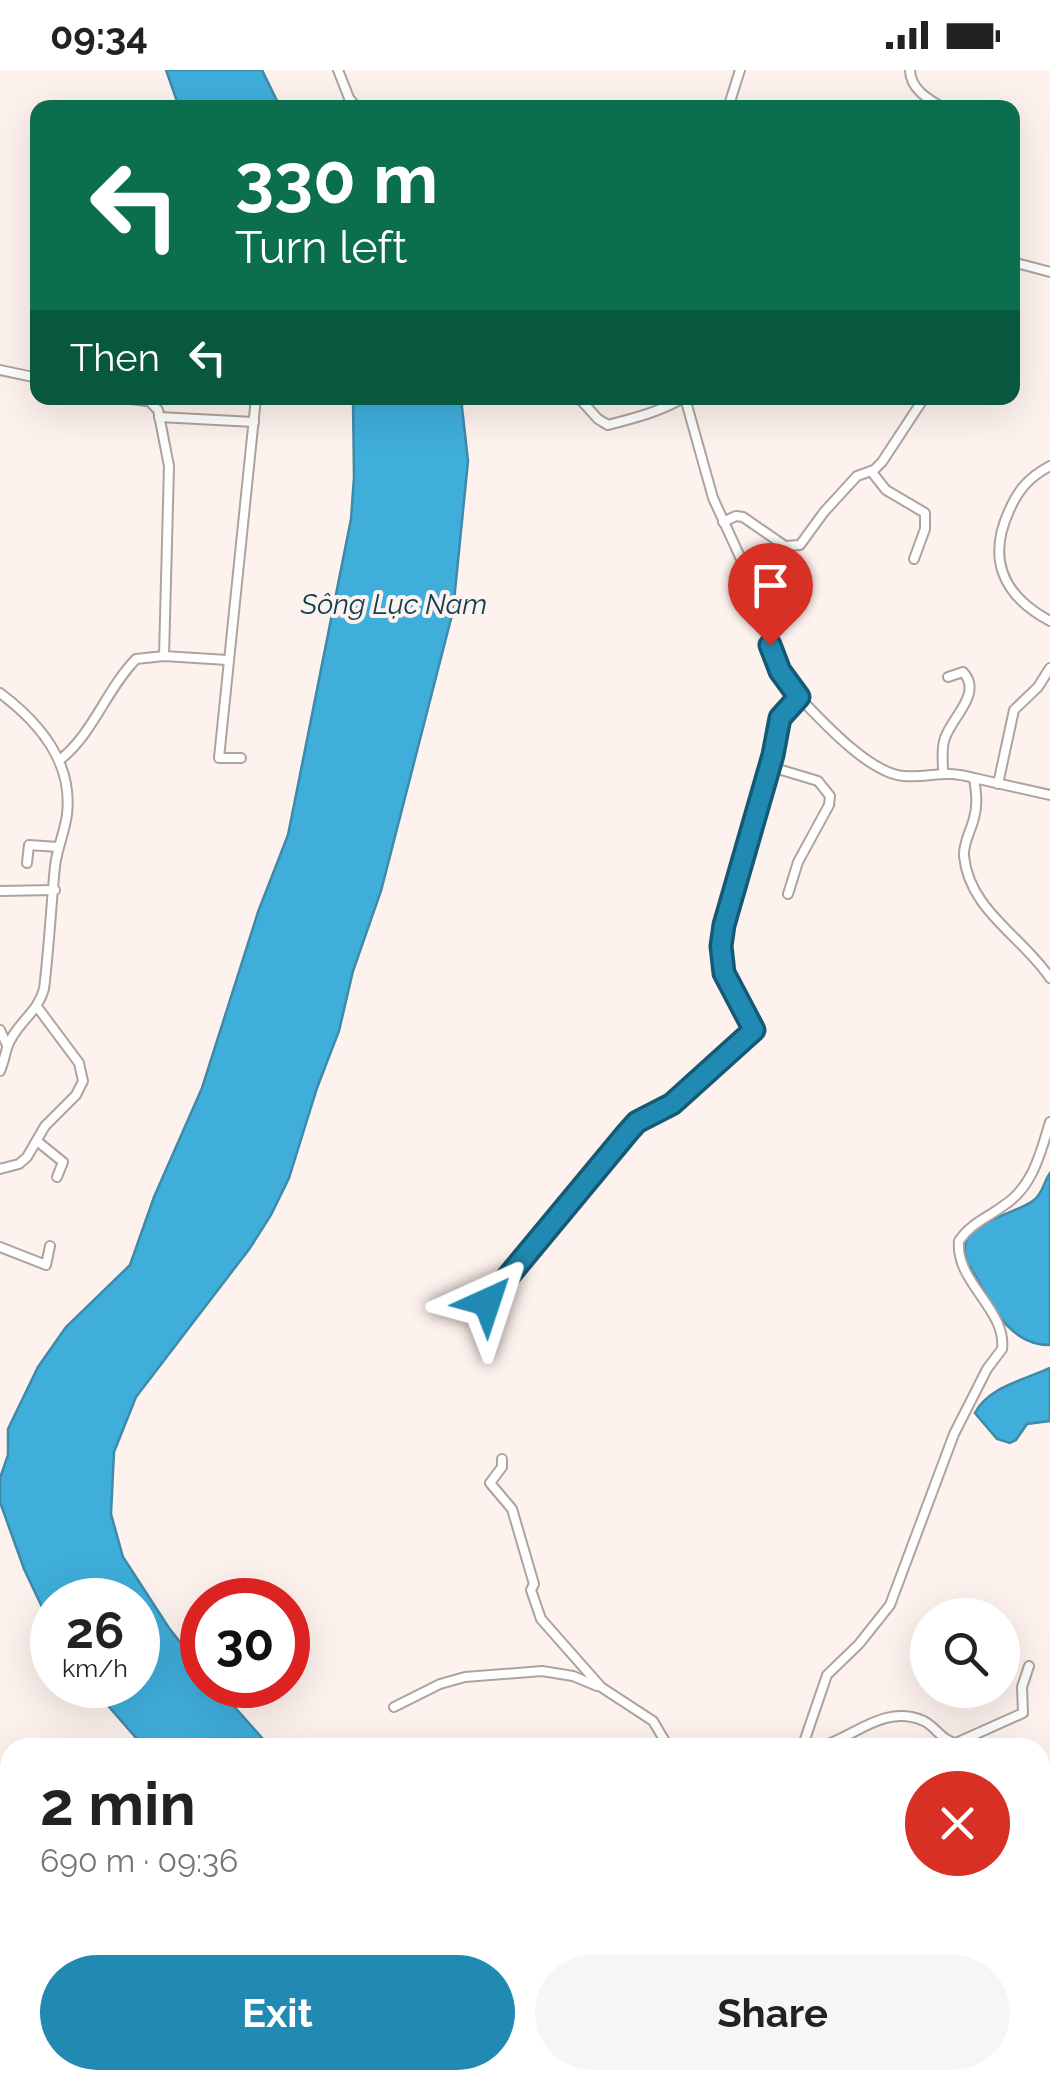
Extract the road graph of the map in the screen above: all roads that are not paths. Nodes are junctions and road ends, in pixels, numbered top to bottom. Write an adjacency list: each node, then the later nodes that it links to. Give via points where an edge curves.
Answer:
1 (338, 70): 4 (street)
2 (740, 70): 5 (street)
3 (910, 70): 6 (street)
4 (351, 100)
5 (731, 100)
6 (930, 100)
7 (1020, 264): 8 (street)
8 (1050, 272)
9 (0, 370): 10 (street)
10 (30, 376)
11 (154, 405): 17 (street)
12 (255, 405): 18 (street)
13 (586, 405): 14 (street, via 608,424)
14 (671, 405)
15 (686, 405): 21 (street)
16 (919, 405): 20 (street)
17 (159, 416): 18 (street); 24 (street, via 169,466)
18 (254, 422): 25 (street)
19 (1050, 466): 23 (street, via 1020,489 998,553 1010,588)
20 (872, 471): 21 (street, via 857,476 794,548 742,517); 22 (street, via 886,490 925,513)
21 (723, 522): 29 (street, via 764,607 774,661)
22 (914, 558)
23 (1050, 620)
24 (164, 656): 25 (street); 31 (street, via 132,662)
25 (227, 660): 30 (street, via 219,758)
26 (1050, 668): 35 (street, via 1011,716)
27 (948, 677): 33 (street, via 962,672 970,690 944,738)
28 (0, 693): 31 (street)
29 (799, 697): 32 (street, via 780,718); 33 (street, via 876,766 905,776)
30 (241, 758)
31 (61, 759): 37 (street, via 68,810)
32 (768, 766): 41 (street, via 818,780 830,796); 53 (street, via 721,946 724,973 754,1026 752,1034 672,1104 637,1122 491,1300)
33 (944, 772): 34 (street)
34 (974, 778): 35 (street); 42 (street, via 976,809 964,849 970,876 997,922)
35 (998, 784): 36 (street)
36 (1050, 795)
37 (58, 847): 38 (street, via 29,845); 39 (street)
38 (27, 863)
39 (54, 890): 40 (street); 43 (street)
40 (0, 891)
41 (788, 894)
42 (1050, 978)
43 (38, 1008): 45 (street); 48 (street, via 79,1063 83,1082)
44 (0, 1030): 45 (street)
45 (7, 1045): 46 (street)
46 (0, 1071)
47 (1050, 1122): 59 (street, via 1026,1184 958,1241 965,1272 1001,1332 1002,1349 954,1434 890,1605 826,1675)
48 (37, 1142): 49 (street, via 19,1164); 50 (street, via 63,1162)
49 (0, 1169)
50 (57, 1176)
51 (50, 1246): 52 (street, via 46,1265)
52 (0, 1247)
53 (480, 1302)
54 (502, 1460): 56 (street, via 490,1483 516,1516 539,1614)
55 (1028, 1666): 62 (street, via 1024,1713)
56 (601, 1688): 57 (street, via 556,1672 513,1672 452,1679); 58 (street, via 653,1721)
57 (394, 1707)
58 (663, 1738)
59 (805, 1738)
60 (837, 1738): 61 (street, via 895,1717 924,1721)
61 (943, 1738)
62 (973, 1738)

